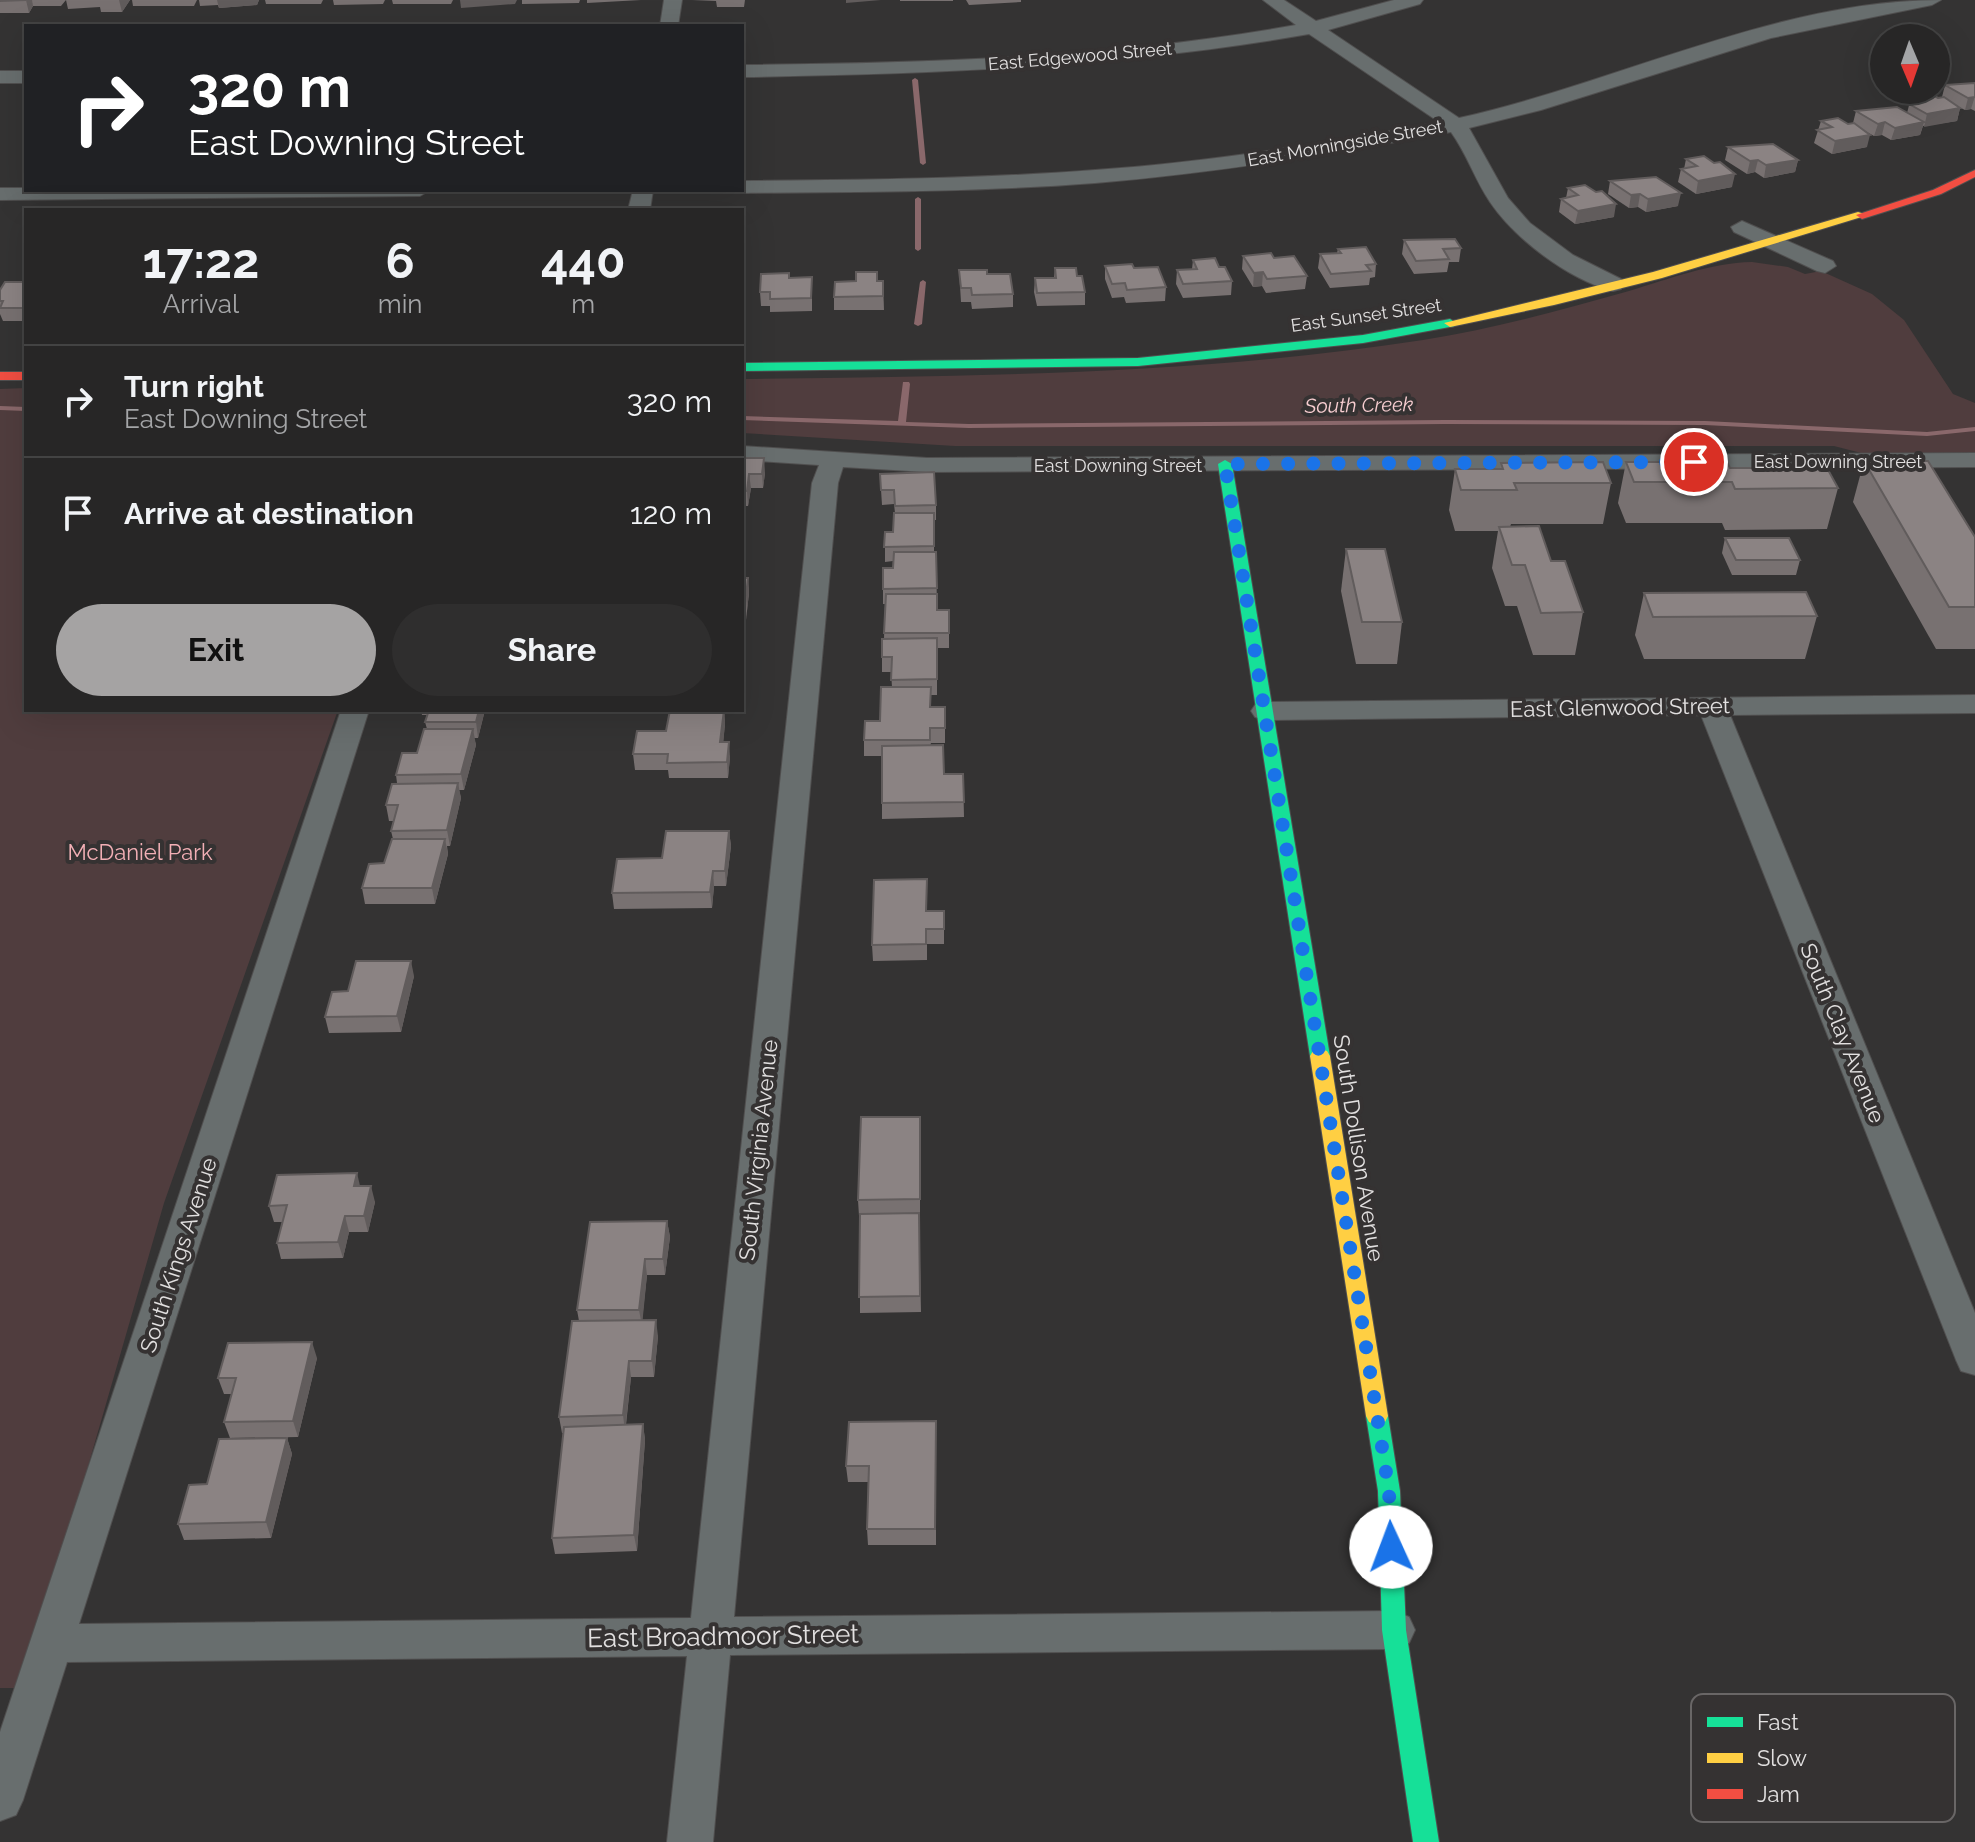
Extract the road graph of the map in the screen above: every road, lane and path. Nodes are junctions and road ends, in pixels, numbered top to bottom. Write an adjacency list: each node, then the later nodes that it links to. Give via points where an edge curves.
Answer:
1 (673, 0): 5 (street)
2 (1272, 0): 6 (street)
3 (1414, 0): 6 (street, East Edgewood Street)
4 (1932, 0): 10 (street, East Morningside Street, via 1763,34 1569,98)
5 (669, 24)
6 (1315, 27): 7 (street, East Edgewood Street, via 1074,59); 10 (street)
7 (744, 71)
8 (0, 77): 9 (street)
9 (24, 77)
10 (1456, 125): 12 (street, East Morningside Street, via 1239,161 1048,180); 21 (street, via 1510,214)
11 (1975, 172): 14 (main road, East Sunset Street, via 1932,176); 18 (main road, East Sunset Street, via 1937,192)
12 (744, 187)
13 (210, 192): 15 (street)
14 (1871, 192)
15 (0, 194)
16 (1771, 219): 17 (main road)
17 (1735, 229): 18 (street)
18 (1774, 242): 20 (street); 23 (main road, East Sunset Street)
19 (1614, 263): 21 (main road)
20 (1825, 266)
21 (1585, 271): 22 (main road); 23 (street)
22 (1554, 277)
23 (1613, 284): 24 (main road, East Sunset Street, via 1513,312 1363,339 1138,362)
24 (744, 367)
25 (0, 376): 26 (main road)
26 (24, 376)
27 (744, 453): 28 (street, East Downing Street)
28 (833, 460): 30 (street, East Downing Street, via 927,465); 37 (street, South Virginia Avenue, via 825,483)
29 (1975, 460): 30 (street, East Downing Street)
30 (1225, 464): 33 (main road, South Dollison Avenue)
31 (1975, 704): 32 (street, East Glenwood Street)
32 (1712, 706): 33 (street, East Glenwood Street); 35 (street, South Clay Avenue)
33 (1265, 711): 36 (main road, South Dollison Avenue, via 1389,1491)
34 (354, 712): 38 (street, South Kings Avenue)
35 (1975, 1360)
36 (1394, 1630): 37 (street, East Broadmoor Street); 41 (main road, South Dollison Avenue)
37 (708, 1636): 38 (street, East Broadmoor Street); 40 (street, South Virginia Avenue)
38 (52, 1643): 39 (street, South Kings Avenue)
39 (0, 1800)
40 (690, 1842)
41 (1426, 1842)

